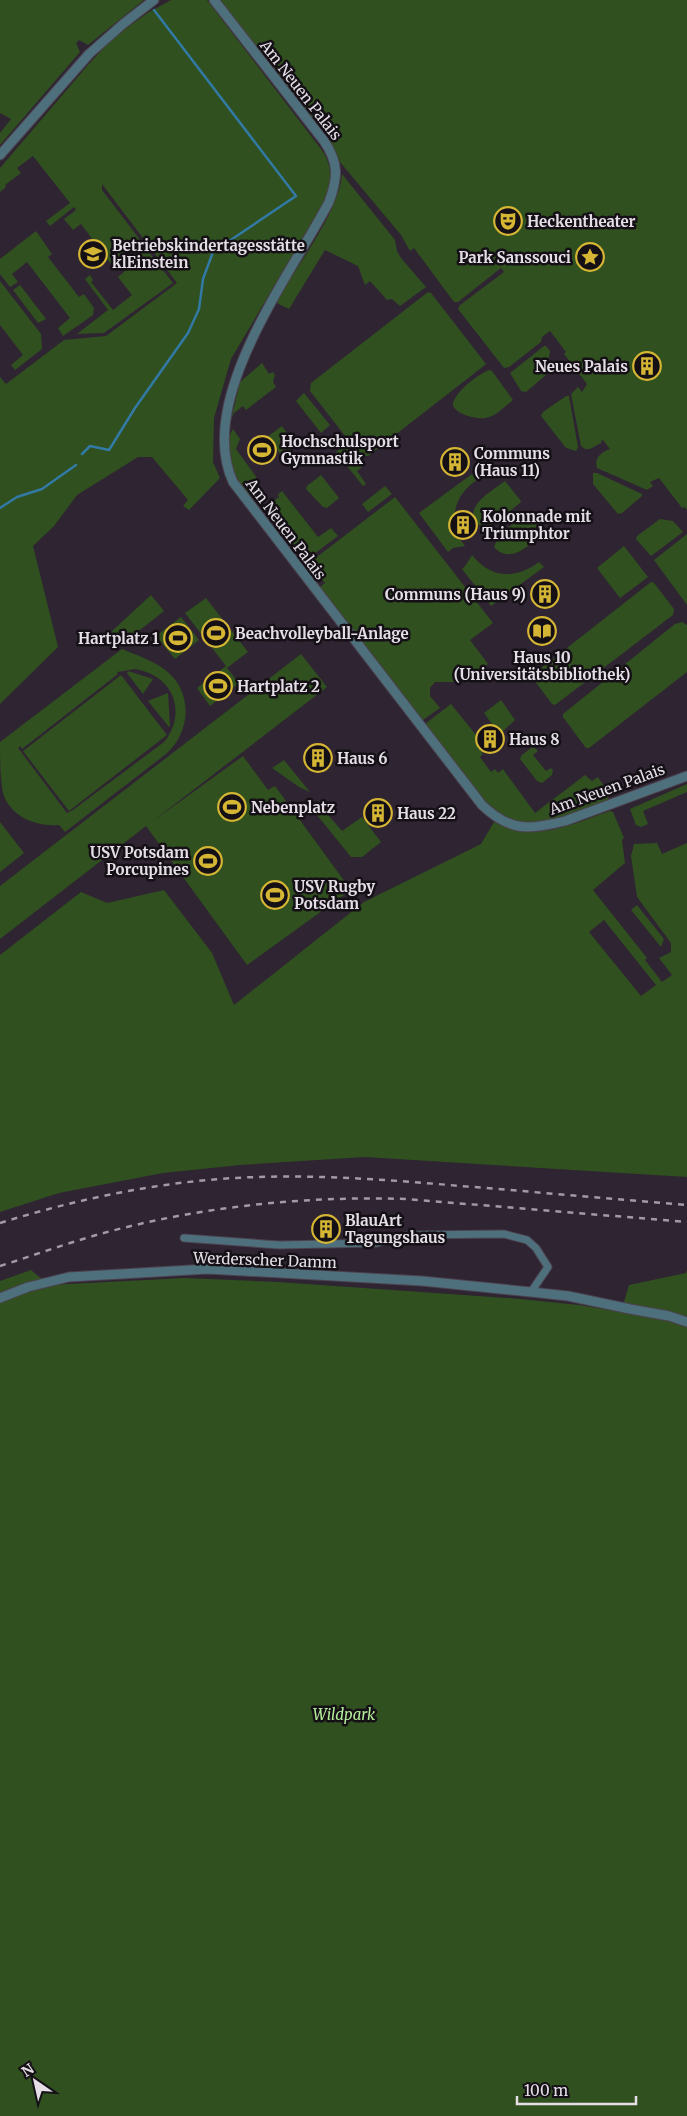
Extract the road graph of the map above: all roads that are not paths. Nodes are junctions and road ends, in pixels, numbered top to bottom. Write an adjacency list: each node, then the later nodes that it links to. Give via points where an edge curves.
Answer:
1 (154, 0): 3 (street, via 89,54)
2 (214, 0): 4 (street, Am Neuen Palais, via 324,141 334,157 336,168 329,202 271,303 241,364 227,413 223,442 233,482 482,805 495,817 506,824 547,826)
3 (0, 155)
4 (687, 776)
5 (184, 1238): 6 (street, Werderscher Damm, via 279,1245 376,1243 408,1235 504,1234 527,1240 548,1268)
6 (531, 1292): 7 (street, Werderscher Damm, via 422,1281 208,1269 70,1277); 8 (street, Werderscher Damm, via 630,1308)
7 (0, 1298)
8 (687, 1322)

